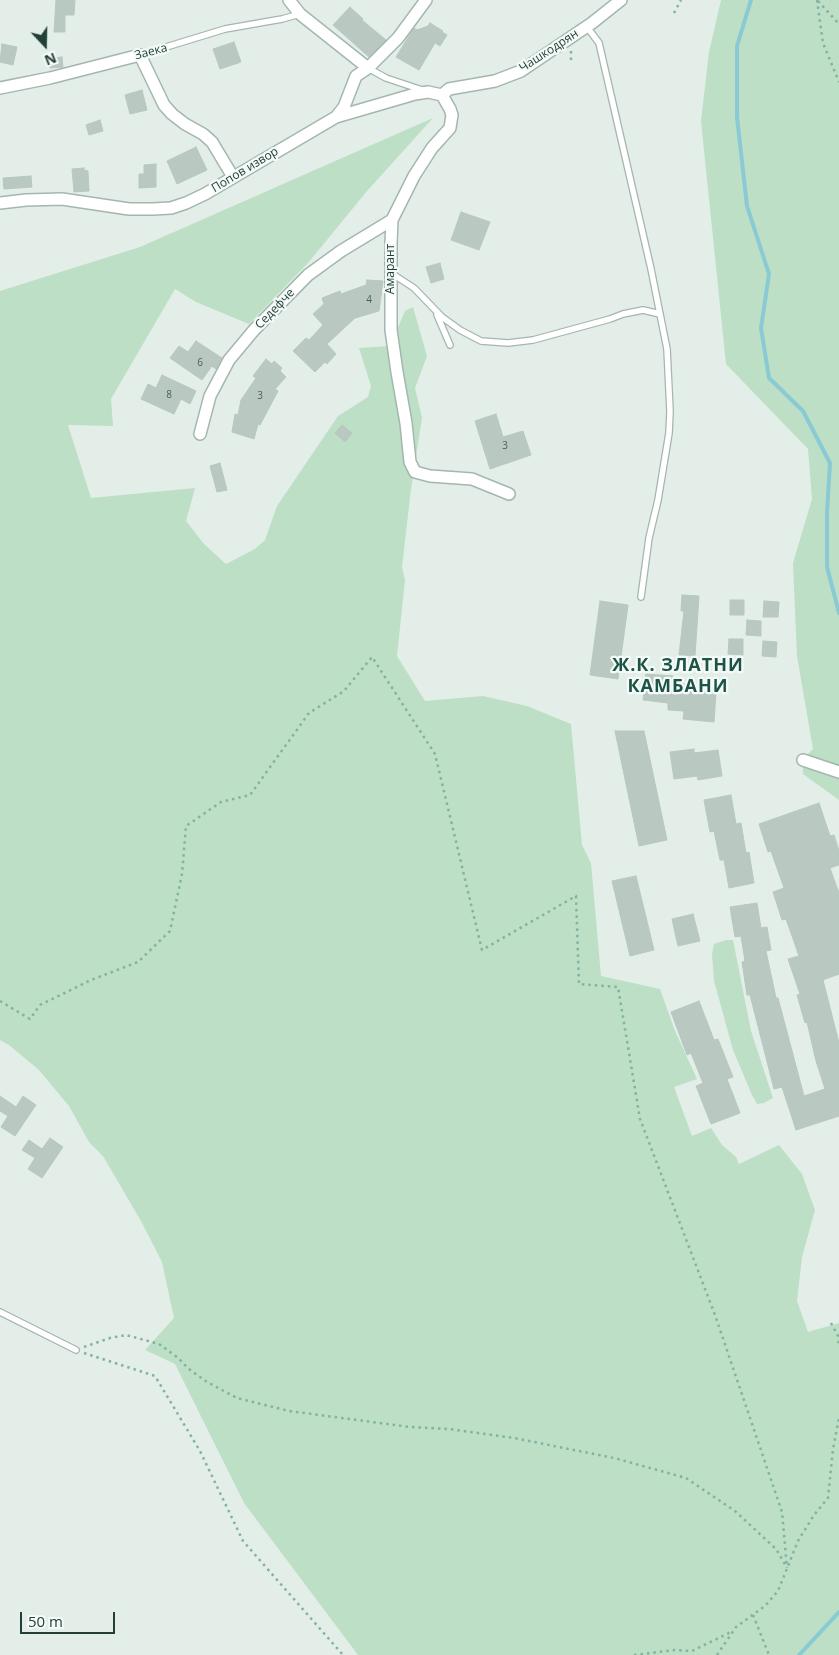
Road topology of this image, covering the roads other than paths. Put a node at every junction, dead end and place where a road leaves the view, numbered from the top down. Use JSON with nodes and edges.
{"nodes":[{"id":1,"x":289,"y":0,"type":"edge"},
{"id":2,"x":426,"y":0,"type":"edge"},
{"id":3,"x":621,"y":0,"type":"edge"},
{"id":4,"x":300,"y":14,"type":"junction"},
{"id":5,"x":587,"y":27,"type":"junction"},
{"id":6,"x":140,"y":55,"type":"junction"},
{"id":7,"x":368,"y":68,"type":"junction"},
{"id":8,"x":0,"y":88,"type":"edge"},
{"id":9,"x":428,"y":92,"type":"junction"},
{"id":10,"x":442,"y":96,"type":"junction"},
{"id":11,"x":336,"y":117,"type":"junction"},
{"id":12,"x":233,"y":178,"type":"junction"},
{"id":13,"x":0,"y":204,"type":"edge"},
{"id":14,"x":392,"y":220,"type":"junction"},
{"id":15,"x":391,"y":273,"type":"junction"},
{"id":16,"x":435,"y":311,"type":"junction"},
{"id":17,"x":660,"y":314,"type":"junction"},
{"id":18,"x":450,"y":345,"type":"dead end"},
{"id":19,"x":200,"y":434,"type":"dead end"},
{"id":20,"x":509,"y":494,"type":"dead end"},
{"id":21,"x":642,"y":597,"type":"dead end"},
{"id":22,"x":803,"y":760,"type":"dead end"},
{"id":23,"x":839,"y":772,"type":"edge"},
{"id":24,"x":0,"y":1312,"type":"edge"},
{"id":25,"x":76,"y":1350,"type":"road end"}],
"edges":[{"from":1,"to":4,"type":"street"},
{"from":2,"to":7,"type":"street","name":"Попов извор"},
{"from":3,"to":5,"type":"street","name":"Чашкодрян"},
{"from":4,"to":6,"type":"lane","name":"Заека"},
{"from":4,"to":7,"type":"street"},
{"from":5,"to":10,"type":"street","name":"Чашкодрян"},
{"from":5,"to":17,"type":"lane"},
{"from":6,"to":8,"type":"street","name":"Заека"},
{"from":6,"to":12,"type":"street"},
{"from":7,"to":9,"type":"lane"},
{"from":7,"to":11,"type":"street","name":"Попов извор"},
{"from":9,"to":10,"type":"street"},
{"from":9,"to":11,"type":"street"},
{"from":10,"to":14,"type":"street","name":"Амарант"},
{"from":11,"to":12,"type":"street","name":"Попов извор"},
{"from":12,"to":13,"type":"street","name":"Попов извор"},
{"from":14,"to":15,"type":"street","name":"Амарант"},
{"from":14,"to":19,"type":"street","name":"Седефче"},
{"from":15,"to":16,"type":"lane"},
{"from":15,"to":20,"type":"street","name":"Амарант"},
{"from":16,"to":17,"type":"lane"},
{"from":16,"to":18,"type":"lane"},
{"from":17,"to":21,"type":"lane"},
{"from":22,"to":23,"type":"street"},
{"from":24,"to":25,"type":"lane"}]}
